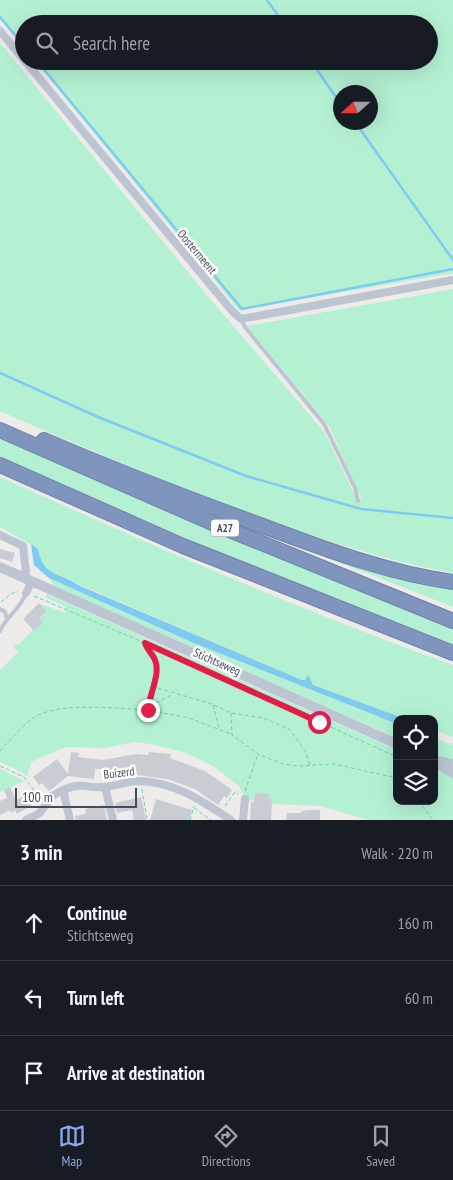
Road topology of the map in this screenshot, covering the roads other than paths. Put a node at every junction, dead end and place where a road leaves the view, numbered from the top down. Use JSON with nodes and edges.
{"nodes":[{"id":1,"x":0,"y":31,"type":"edge"},
{"id":2,"x":15,"y":49,"type":"edge"},
{"id":3,"x":32,"y":70,"type":"edge"},
{"id":4,"x":453,"y":280,"type":"edge"},
{"id":5,"x":241,"y":319,"type":"junction"},
{"id":6,"x":0,"y":422,"type":"edge"},
{"id":7,"x":0,"y":430,"type":"edge"},
{"id":8,"x":0,"y":465,"type":"edge"},
{"id":9,"x":358,"y":502,"type":"dead end"},
{"id":10,"x":0,"y":534,"type":"edge"},
{"id":11,"x":0,"y":568,"type":"edge"},
{"id":12,"x":0,"y":575,"type":"edge"},
{"id":13,"x":25,"y":579,"type":"junction"},
{"id":14,"x":453,"y":582,"type":"edge"},
{"id":15,"x":26,"y":593,"type":"joint"},
{"id":16,"x":0,"y":609,"type":"edge"},
{"id":17,"x":7,"y":619,"type":"junction"},
{"id":18,"x":453,"y":621,"type":"edge"},
{"id":19,"x":0,"y":630,"type":"edge"},
{"id":20,"x":453,"y":653,"type":"edge"},
{"id":21,"x":393,"y":742,"type":"edge"},
{"id":22,"x":438,"y":762,"type":"edge"},
{"id":23,"x":438,"y":764,"type":"edge"},
{"id":24,"x":453,"y":764,"type":"edge"},
{"id":25,"x":453,"y":773,"type":"edge"},
{"id":26,"x":105,"y":787,"type":"junction"},
{"id":27,"x":63,"y":790,"type":"junction"},
{"id":28,"x":243,"y":797,"type":"road end"},
{"id":29,"x":26,"y":820,"type":"edge"},
{"id":30,"x":70,"y":820,"type":"edge"},
{"id":31,"x":113,"y":820,"type":"edge"},
{"id":32,"x":231,"y":820,"type":"edge"},
{"id":33,"x":243,"y":820,"type":"edge"}],
"edges":[{"from":1,"to":2,"type":"street","name":"Oostermeent"},
{"from":3,"to":5,"type":"street","name":"Oostermeent"},
{"from":4,"to":5,"type":"street"},
{"from":5,"to":9,"type":"lane"},
{"from":6,"to":14,"type":"highway","number":"A27"},
{"from":7,"to":18,"type":"highway","number":"A27"},
{"from":8,"to":20,"type":"highway"},
{"from":10,"to":13,"type":"street"},
{"from":11,"to":13,"type":"street","name":"Stichtseweg"},
{"from":12,"to":13,"type":"street","name":"Stichtseweg"},
{"from":13,"to":15,"type":"street"},
{"from":13,"to":21,"type":"street","name":"Stichtseweg"},
{"from":15,"to":17,"type":"lane"},
{"from":16,"to":17,"type":"lane"},
{"from":17,"to":19,"type":"lane"},
{"from":22,"to":24,"type":"street"},
{"from":23,"to":25,"type":"street"},
{"from":26,"to":27,"type":"street","name":"Buizerd"},
{"from":26,"to":31,"type":"street"},
{"from":26,"to":32,"type":"street","name":"Buizerd"},
{"from":27,"to":29,"type":"street"},
{"from":27,"to":30,"type":"street"},
{"from":28,"to":33,"type":"street"}]}
